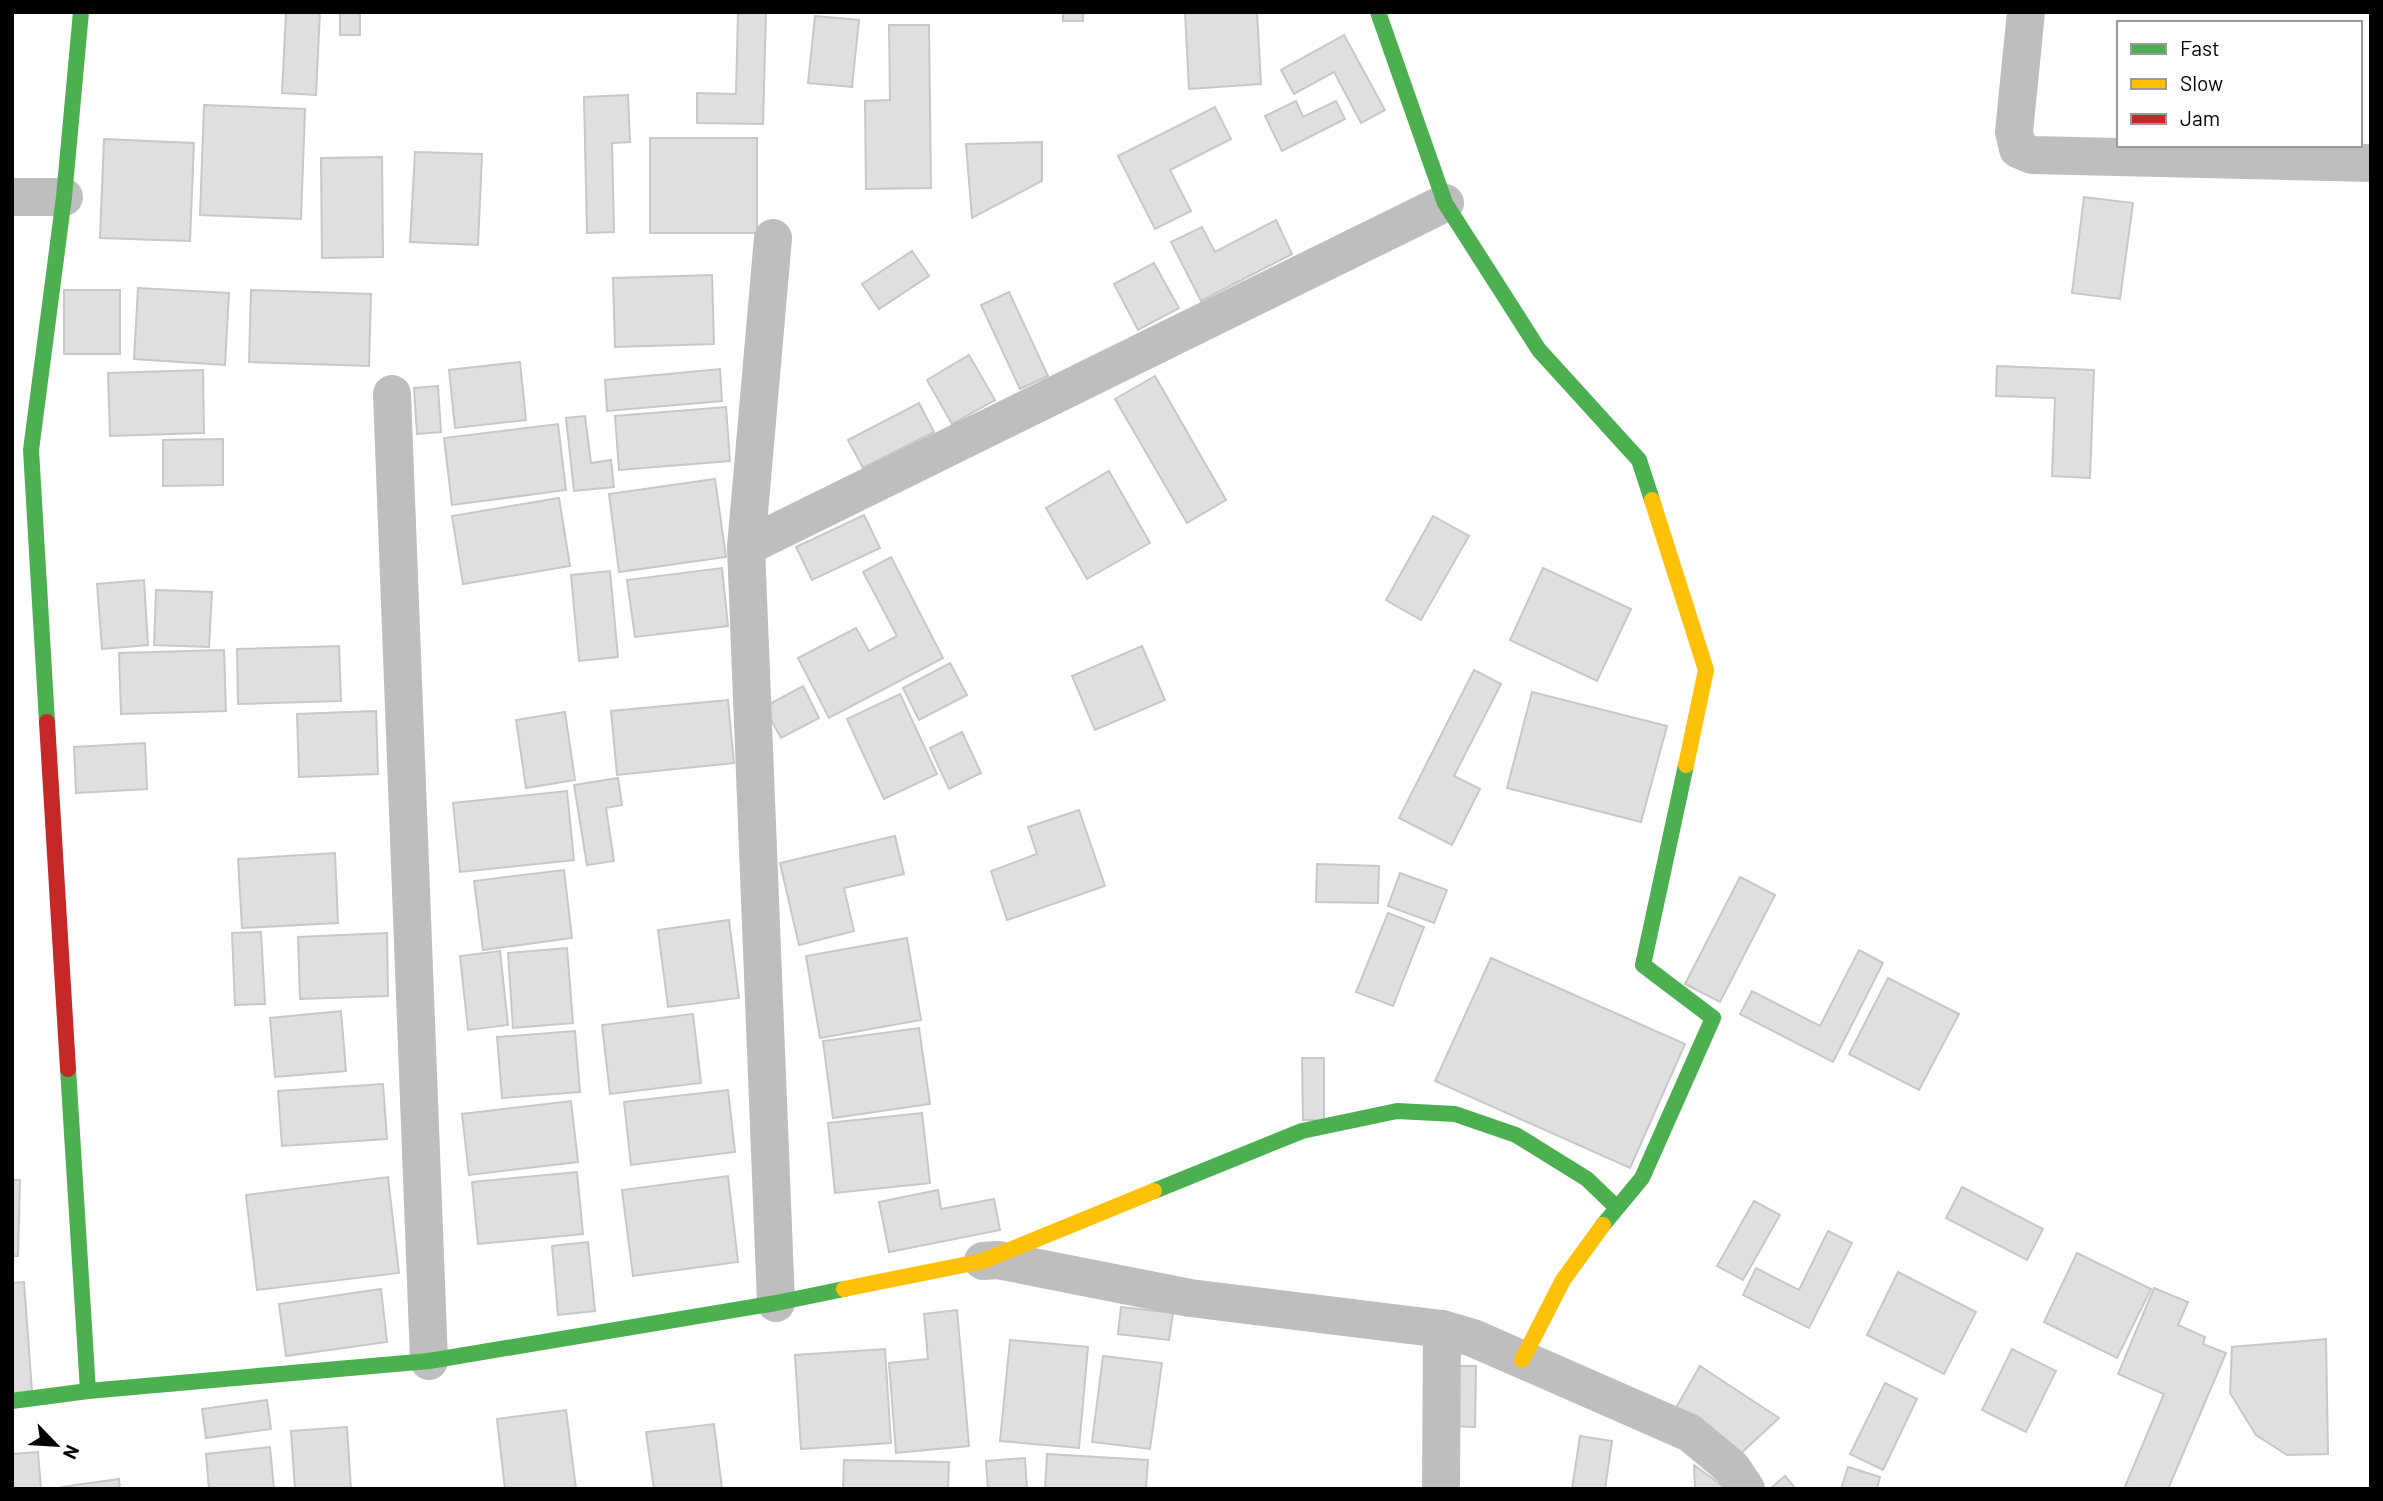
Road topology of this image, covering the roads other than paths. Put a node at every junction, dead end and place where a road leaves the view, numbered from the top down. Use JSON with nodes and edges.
{"nodes":[{"id":1,"x":81,"y":12,"type":"edge"},
{"id":2,"x":1378,"y":12,"type":"edge"},
{"id":3,"x":2026,"y":12,"type":"edge"},
{"id":4,"x":2371,"y":163,"type":"edge"},
{"id":5,"x":12,"y":197,"type":"edge"},
{"id":6,"x":64,"y":197,"type":"junction"},
{"id":7,"x":1446,"y":203,"type":"junction"},
{"id":8,"x":773,"y":238,"type":"dead end"},
{"id":9,"x":392,"y":394,"type":"dead end"},
{"id":10,"x":21,"y":451,"type":"edge"},
{"id":11,"x":746,"y":547,"type":"junction"},
{"id":12,"x":1616,"y":1207,"type":"junction"},
{"id":13,"x":983,"y":1261,"type":"junction"},
{"id":14,"x":776,"y":1303,"type":"junction"},
{"id":15,"x":1442,"y":1329,"type":"junction"},
{"id":16,"x":1522,"y":1360,"type":"junction"},
{"id":17,"x":429,"y":1361,"type":"junction"},
{"id":18,"x":88,"y":1391,"type":"junction"},
{"id":19,"x":12,"y":1401,"type":"edge"},
{"id":20,"x":1441,"y":1489,"type":"edge"},
{"id":21,"x":1746,"y":1489,"type":"edge"}],
"edges":[{"from":1,"to":6,"type":"street"},
{"from":2,"to":7,"type":"street"},
{"from":3,"to":4,"type":"street"},
{"from":5,"to":6,"type":"street"},
{"from":6,"to":10,"type":"street"},
{"from":7,"to":11,"type":"street"},
{"from":7,"to":12,"type":"street"},
{"from":8,"to":11,"type":"street"},
{"from":9,"to":17,"type":"street"},
{"from":10,"to":18,"type":"street"},
{"from":11,"to":14,"type":"street"},
{"from":12,"to":13,"type":"street"},
{"from":12,"to":16,"type":"street"},
{"from":13,"to":14,"type":"street"},
{"from":13,"to":15,"type":"street"},
{"from":14,"to":17,"type":"street"},
{"from":15,"to":16,"type":"street"},
{"from":15,"to":20,"type":"street"},
{"from":16,"to":21,"type":"street"},
{"from":17,"to":18,"type":"street"},
{"from":18,"to":19,"type":"street"}]}
